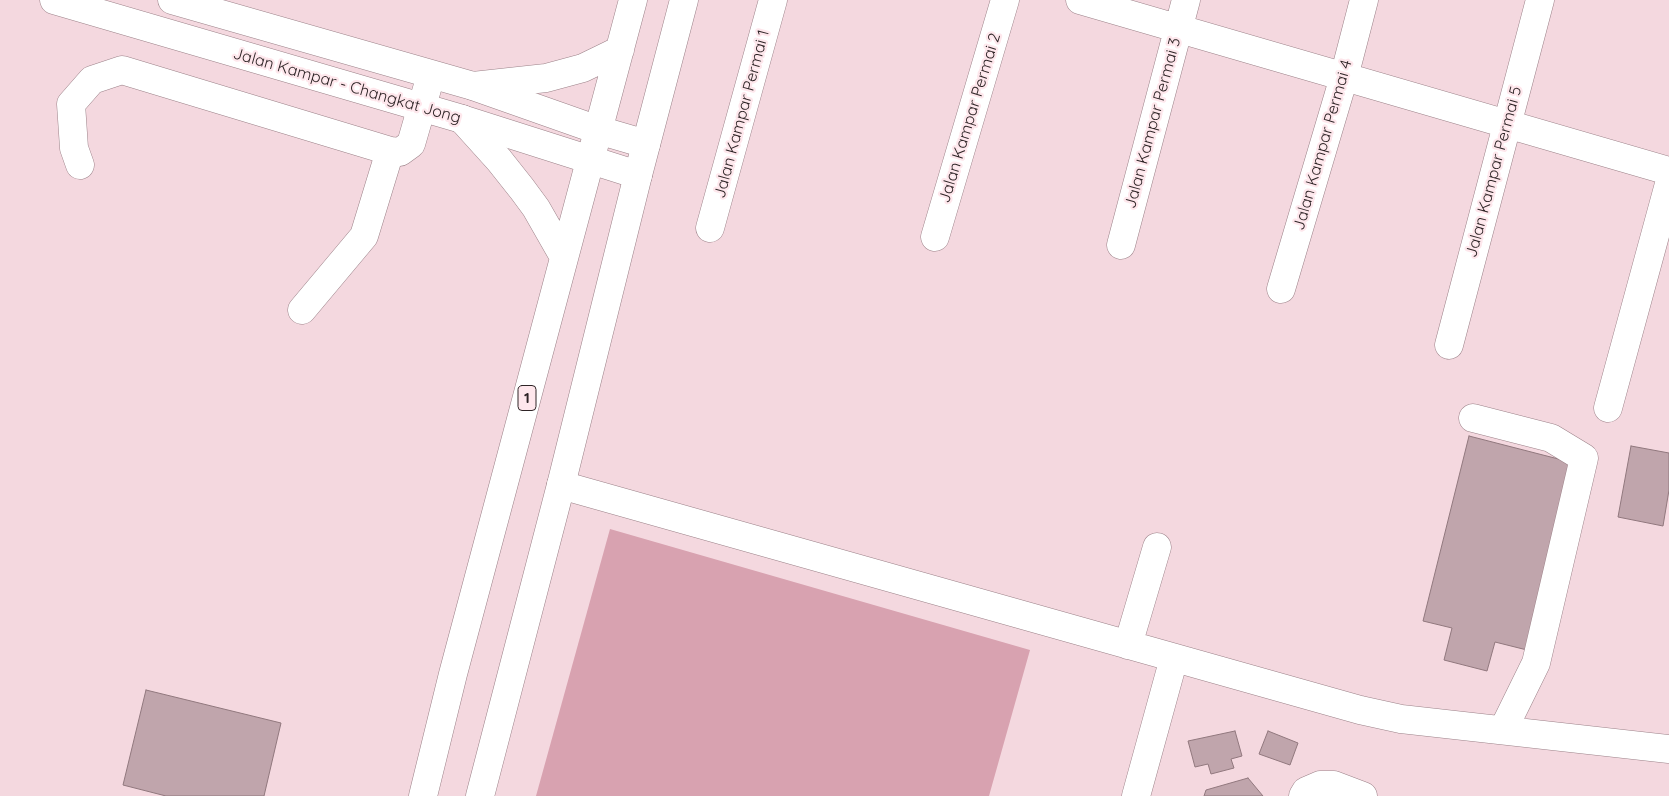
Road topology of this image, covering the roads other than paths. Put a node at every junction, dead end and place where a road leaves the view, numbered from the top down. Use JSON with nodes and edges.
{"nodes":[{"id":1,"x":55,"y":0,"type":"edge"},
{"id":2,"x":172,"y":0,"type":"edge"},
{"id":3,"x":633,"y":0,"type":"edge"},
{"id":4,"x":684,"y":0,"type":"edge"},
{"id":5,"x":773,"y":0,"type":"edge"},
{"id":6,"x":1006,"y":0,"type":"edge"},
{"id":7,"x":1080,"y":0,"type":"edge"},
{"id":8,"x":1186,"y":0,"type":"edge"},
{"id":9,"x":1364,"y":0,"type":"edge"},
{"id":10,"x":1540,"y":0,"type":"edge"},
{"id":11,"x":1178,"y":28,"type":"junction"},
{"id":12,"x":620,"y":50,"type":"junction"},
{"id":13,"x":432,"y":75,"type":"junction"},
{"id":14,"x":1344,"y":77,"type":"junction"},
{"id":15,"x":473,"y":86,"type":"junction"},
{"id":16,"x":422,"y":107,"type":"junction"},
{"id":17,"x":462,"y":119,"type":"junction"},
{"id":18,"x":1507,"y":124,"type":"junction"},
{"id":19,"x":598,"y":130,"type":"junction"},
{"id":20,"x":646,"y":144,"type":"junction"},
{"id":21,"x":390,"y":150,"type":"junction"},
{"id":22,"x":590,"y":160,"type":"junction"},
{"id":23,"x":80,"y":165,"type":"dead end"},
{"id":24,"x":1669,"y":171,"type":"edge"},
{"id":25,"x":638,"y":175,"type":"junction"},
{"id":26,"x":1669,"y":184,"type":"edge"},
{"id":27,"x":710,"y":228,"type":"dead end"},
{"id":28,"x":935,"y":237,"type":"dead end"},
{"id":29,"x":1121,"y":245,"type":"dead end"},
{"id":30,"x":564,"y":257,"type":"junction"},
{"id":31,"x":1281,"y":289,"type":"dead end"},
{"id":32,"x":302,"y":310,"type":"dead end"},
{"id":33,"x":1449,"y":345,"type":"dead end"},
{"id":34,"x":1608,"y":408,"type":"dead end"},
{"id":35,"x":1473,"y":418,"type":"dead end"},
{"id":36,"x":561,"y":485,"type":"junction"},
{"id":37,"x":1157,"y":547,"type":"dead end"},
{"id":38,"x":1128,"y":645,"type":"junction"},
{"id":39,"x":1174,"y":658,"type":"junction"},
{"id":40,"x":1503,"y":730,"type":"junction"},
{"id":41,"x":1669,"y":749,"type":"edge"},
{"id":42,"x":423,"y":796,"type":"edge"},
{"id":43,"x":480,"y":796,"type":"edge"},
{"id":44,"x":1136,"y":796,"type":"edge"},
{"id":45,"x":1303,"y":796,"type":"edge"},
{"id":46,"x":1363,"y":796,"type":"edge"}],
"edges":[{"from":1,"to":16,"type":"main road","name":"Jalan Kampar - Changkat Jong"},
{"from":2,"to":13,"type":"main road"},
{"from":3,"to":12,"type":"main road","number":"1"},
{"from":4,"to":20,"type":"main road"},
{"from":5,"to":27,"type":"main road","name":"Jalan Kampar Permai 1"},
{"from":6,"to":28,"type":"main road","name":"Jalan Kampar Permai 2"},
{"from":7,"to":11,"type":"main road"},
{"from":8,"to":11,"type":"main road","name":"Jalan Kampar Permai 3"},
{"from":9,"to":14,"type":"main road","name":"Jalan Kampar Permai 4"},
{"from":10,"to":18,"type":"main road","name":"Jalan Kampar Permai 5"},
{"from":11,"to":14,"type":"main road"},
{"from":11,"to":29,"type":"main road","name":"Jalan Kampar Permai 3"},
{"from":12,"to":15,"type":"main road"},
{"from":12,"to":19,"type":"main road","number":"1"},
{"from":13,"to":15,"type":"main road"},
{"from":13,"to":16,"type":"main road"},
{"from":14,"to":18,"type":"main road"},
{"from":14,"to":31,"type":"main road","name":"Jalan Kampar Permai 4"},
{"from":15,"to":19,"type":"main road"},
{"from":16,"to":17,"type":"main road","name":"Jalan Kampar - Changkat Jong"},
{"from":16,"to":21,"type":"main road"},
{"from":17,"to":22,"type":"main road","name":"Jalan Kampar - Changkat Jong"},
{"from":17,"to":30,"type":"main road"},
{"from":18,"to":24,"type":"main road"},
{"from":18,"to":33,"type":"main road","name":"Jalan Kampar Permai 5"},
{"from":19,"to":20,"type":"main road"},
{"from":19,"to":22,"type":"main road","number":"1"},
{"from":20,"to":25,"type":"main road"},
{"from":21,"to":23,"type":"main road"},
{"from":21,"to":32,"type":"main road"},
{"from":22,"to":25,"type":"main road","name":"Jalan Kampar - Changkat Jong"},
{"from":22,"to":30,"type":"main road","number":"1"},
{"from":25,"to":36,"type":"main road"},
{"from":26,"to":34,"type":"main road"},
{"from":30,"to":42,"type":"main road","number":"1"},
{"from":35,"to":40,"type":"main road"},
{"from":36,"to":38,"type":"main road"},
{"from":36,"to":43,"type":"main road"},
{"from":37,"to":38,"type":"main road"},
{"from":38,"to":39,"type":"main road"},
{"from":39,"to":40,"type":"main road"},
{"from":39,"to":44,"type":"main road"},
{"from":40,"to":41,"type":"main road"},
{"from":45,"to":46,"type":"main road"}]}
